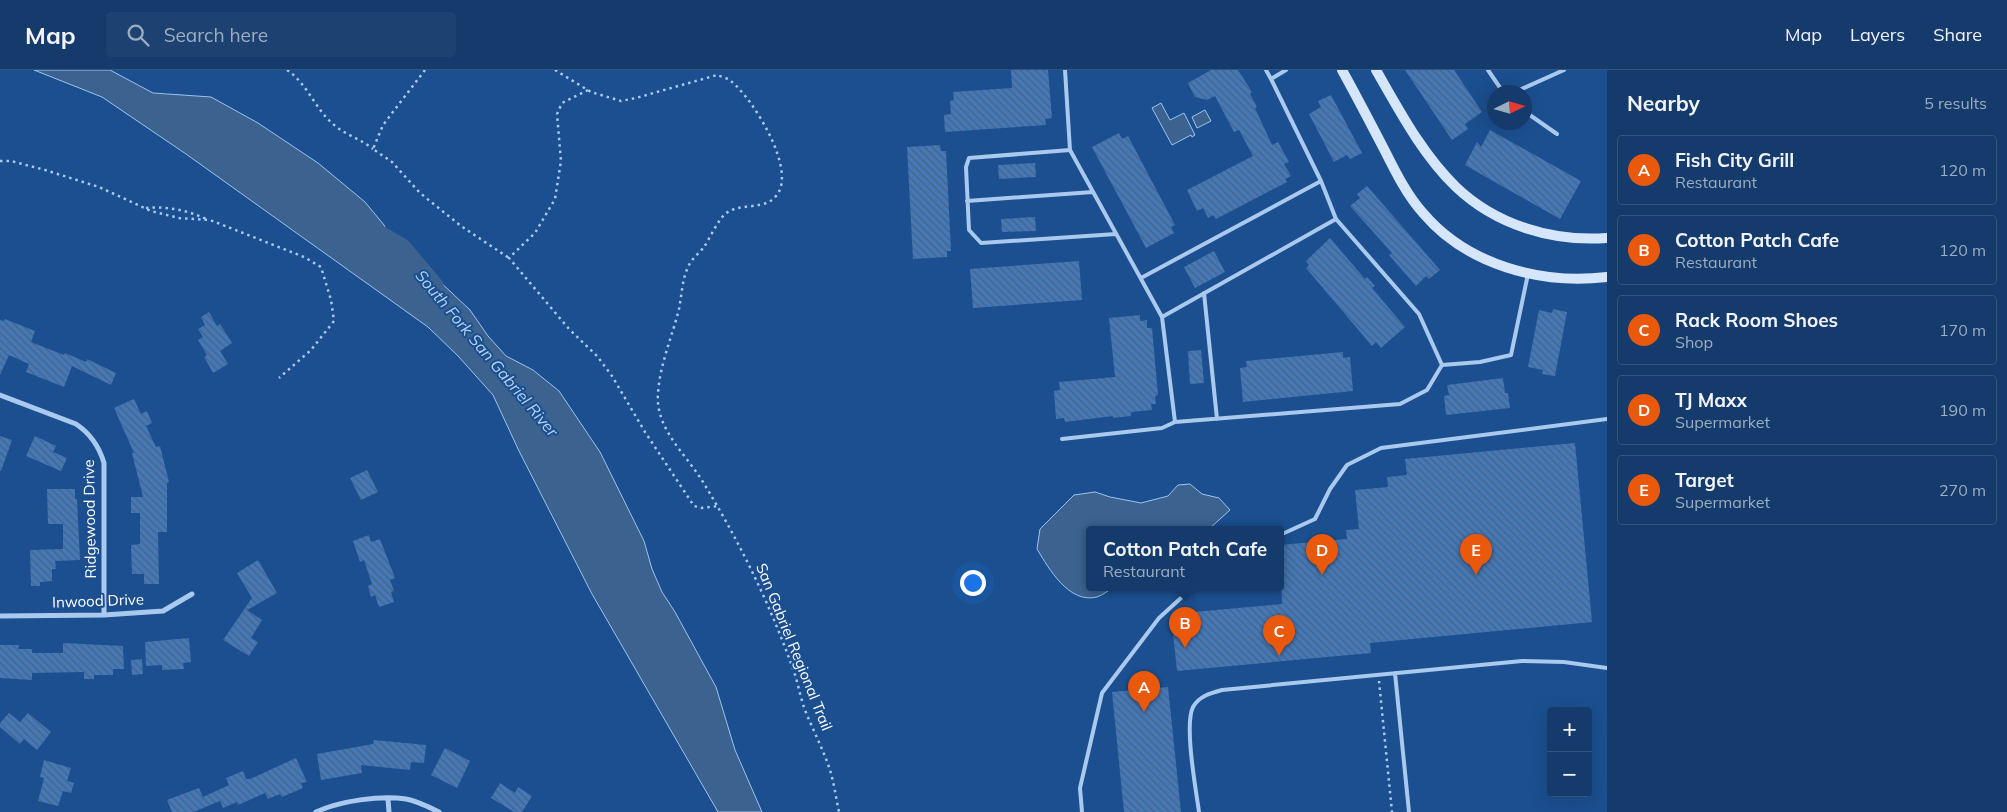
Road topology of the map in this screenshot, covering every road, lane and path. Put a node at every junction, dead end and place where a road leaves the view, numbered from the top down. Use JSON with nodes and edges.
{"nodes":[{"id":1,"x":287,"y":70,"type":"edge"},
{"id":2,"x":425,"y":70,"type":"edge"},
{"id":3,"x":555,"y":70,"type":"edge"},
{"id":4,"x":1065,"y":70,"type":"edge"},
{"id":5,"x":1266,"y":70,"type":"edge"},
{"id":6,"x":1286,"y":70,"type":"edge"},
{"id":7,"x":1342,"y":70,"type":"edge"},
{"id":8,"x":1376,"y":70,"type":"edge"},
{"id":9,"x":1488,"y":70,"type":"edge"},
{"id":10,"x":1564,"y":70,"type":"edge"},
{"id":11,"x":1271,"y":78,"type":"junction"},
{"id":12,"x":1498,"y":85,"type":"edge"},
{"id":13,"x":1531,"y":85,"type":"edge"},
{"id":14,"x":588,"y":90,"type":"junction"},
{"id":15,"x":1532,"y":116,"type":"edge"},
{"id":16,"x":1557,"y":134,"type":"dead end"},
{"id":17,"x":373,"y":149,"type":"junction"},
{"id":18,"x":1070,"y":150,"type":"junction"},
{"id":19,"x":0,"y":162,"type":"edge"},
{"id":20,"x":1321,"y":181,"type":"junction"},
{"id":21,"x":1093,"y":192,"type":"junction"},
{"id":22,"x":967,"y":201,"type":"junction"},
{"id":23,"x":143,"y":208,"type":"junction"},
{"id":24,"x":1336,"y":219,"type":"junction"},
{"id":25,"x":210,"y":220,"type":"junction"},
{"id":26,"x":1116,"y":234,"type":"junction"},
{"id":27,"x":1607,"y":238,"type":"edge"},
{"id":28,"x":509,"y":258,"type":"junction"},
{"id":29,"x":1528,"y":274,"type":"junction"},
{"id":30,"x":1607,"y":277,"type":"edge"},
{"id":31,"x":1141,"y":278,"type":"junction"},
{"id":32,"x":1204,"y":293,"type":"junction"},
{"id":33,"x":1162,"y":316,"type":"junction"},
{"id":34,"x":1442,"y":365,"type":"junction"},
{"id":35,"x":279,"y":378,"type":"dead end"},
{"id":36,"x":0,"y":395,"type":"edge"},
{"id":37,"x":1217,"y":419,"type":"junction"},
{"id":38,"x":1607,"y":419,"type":"edge"},
{"id":39,"x":1175,"y":422,"type":"junction"},
{"id":40,"x":1062,"y":439,"type":"dead end"},
{"id":41,"x":718,"y":506,"type":"junction"},
{"id":42,"x":1284,"y":533,"type":"edge"},
{"id":43,"x":1189,"y":591,"type":"edge"},
{"id":44,"x":192,"y":594,"type":"dead end"},
{"id":45,"x":104,"y":615,"type":"junction"},
{"id":46,"x":0,"y":616,"type":"edge"},
{"id":47,"x":1607,"y":668,"type":"edge"},
{"id":48,"x":1395,"y":673,"type":"junction"},
{"id":49,"x":1378,"y":674,"type":"junction"},
{"id":50,"x":389,"y":799,"type":"junction"},
{"id":51,"x":316,"y":812,"type":"edge"},
{"id":52,"x":389,"y":812,"type":"edge"},
{"id":53,"x":439,"y":812,"type":"edge"},
{"id":54,"x":839,"y":812,"type":"edge"},
{"id":55,"x":1082,"y":812,"type":"edge"},
{"id":56,"x":1198,"y":812,"type":"edge"},
{"id":57,"x":1392,"y":812,"type":"edge"},
{"id":58,"x":1409,"y":812,"type":"edge"}],
"edges":[{"from":1,"to":17,"type":"path"},
{"from":2,"to":17,"type":"path"},
{"from":3,"to":14,"type":"path","name":"San Gabriel Regional Trail"},
{"from":4,"to":18,"type":"lane"},
{"from":5,"to":11,"type":"lane"},
{"from":6,"to":11,"type":"lane"},
{"from":7,"to":29,"type":"street"},
{"from":8,"to":27,"type":"street"},
{"from":9,"to":12,"type":"lane"},
{"from":10,"to":13,"type":"lane"},
{"from":11,"to":20,"type":"lane"},
{"from":14,"to":28,"type":"path"},
{"from":14,"to":41,"type":"path","name":"San Gabriel Regional Trail"},
{"from":15,"to":16,"type":"lane"},
{"from":17,"to":28,"type":"path"},
{"from":18,"to":21,"type":"lane"},
{"from":18,"to":22,"type":"lane"},
{"from":19,"to":23,"type":"path"},
{"from":20,"to":24,"type":"lane"},
{"from":20,"to":31,"type":"lane"},
{"from":21,"to":22,"type":"lane"},
{"from":21,"to":26,"type":"lane"},
{"from":22,"to":26,"type":"lane"},
{"from":23,"to":25,"type":"path"},
{"from":23,"to":25,"type":"path"},
{"from":24,"to":32,"type":"lane"},
{"from":24,"to":34,"type":"lane"},
{"from":25,"to":35,"type":"path"},
{"from":26,"to":31,"type":"lane"},
{"from":28,"to":41,"type":"path"},
{"from":29,"to":30,"type":"street"},
{"from":29,"to":34,"type":"lane"},
{"from":31,"to":33,"type":"lane"},
{"from":32,"to":33,"type":"lane"},
{"from":32,"to":37,"type":"lane"},
{"from":33,"to":39,"type":"lane"},
{"from":34,"to":37,"type":"lane"},
{"from":36,"to":45,"type":"street","name":"Ridgewood Drive"},
{"from":37,"to":39,"type":"lane"},
{"from":38,"to":42,"type":"lane"},
{"from":39,"to":40,"type":"lane"},
{"from":41,"to":54,"type":"path","name":"San Gabriel Regional Trail"},
{"from":43,"to":55,"type":"lane"},
{"from":44,"to":45,"type":"street","name":"Inwood Drive"},
{"from":45,"to":46,"type":"street","name":"Inwood Drive"},
{"from":47,"to":48,"type":"lane"},
{"from":48,"to":49,"type":"lane"},
{"from":48,"to":58,"type":"lane"},
{"from":49,"to":56,"type":"lane"},
{"from":49,"to":57,"type":"path"},
{"from":50,"to":51,"type":"street"},
{"from":50,"to":52,"type":"street"},
{"from":50,"to":53,"type":"street"}]}
